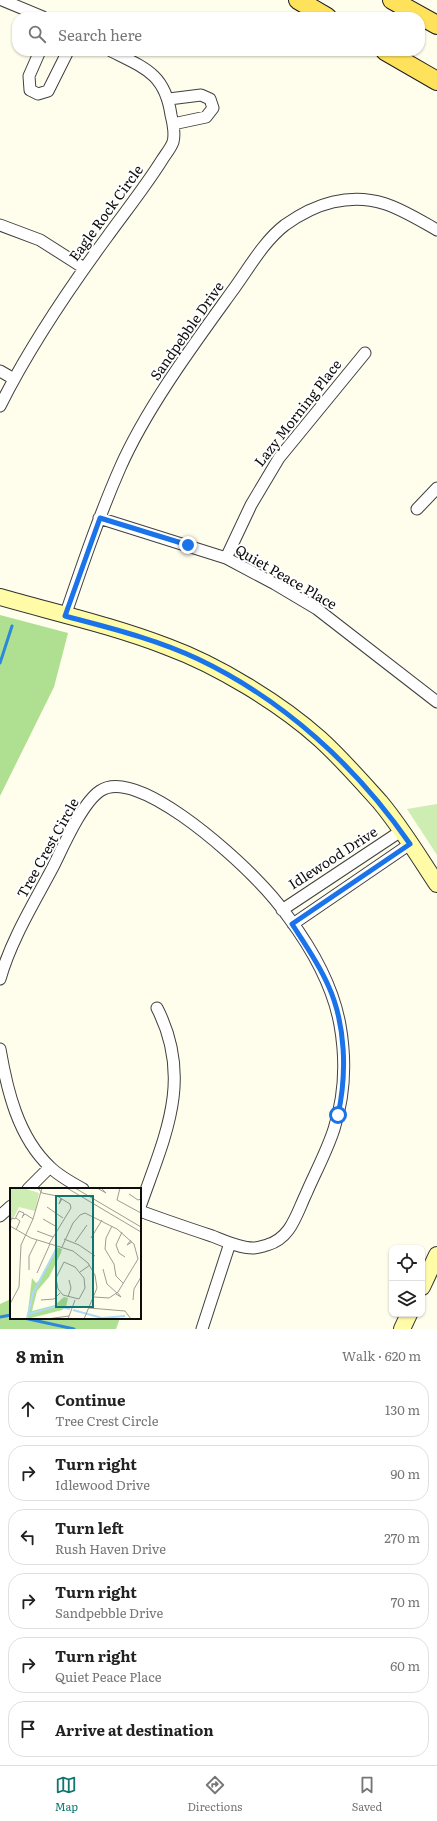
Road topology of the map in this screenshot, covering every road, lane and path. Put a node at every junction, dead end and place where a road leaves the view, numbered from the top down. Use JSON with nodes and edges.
{"nodes":[{"id":1,"x":2,"y":0,"type":"edge"},
{"id":2,"x":298,"y":0,"type":"edge"},
{"id":3,"x":392,"y":0,"type":"edge"},
{"id":4,"x":31,"y":12,"type":"edge"},
{"id":5,"x":318,"y":12,"type":"edge"},
{"id":6,"x":414,"y":12,"type":"edge"},
{"id":7,"x":425,"y":18,"type":"edge"},
{"id":8,"x":437,"y":25,"type":"edge"},
{"id":9,"x":38,"y":56,"type":"edge"},
{"id":10,"x":66,"y":56,"type":"edge"},
{"id":11,"x":121,"y":56,"type":"edge"},
{"id":12,"x":394,"y":56,"type":"edge"},
{"id":13,"x":437,"y":81,"type":"edge"},
{"id":14,"x":169,"y":99,"type":"junction"},
{"id":15,"x":173,"y":124,"type":"junction"},
{"id":16,"x":0,"y":225,"type":"edge"},
{"id":17,"x":437,"y":230,"type":"edge"},
{"id":18,"x":84,"y":268,"type":"junction"},
{"id":19,"x":365,"y":353,"type":"dead end"},
{"id":20,"x":0,"y":371,"type":"edge"},
{"id":21,"x":14,"y":378,"type":"junction"},
{"id":22,"x":0,"y":406,"type":"edge"},
{"id":23,"x":437,"y":488,"type":"edge"},
{"id":24,"x":417,"y":509,"type":"dead end"},
{"id":25,"x":100,"y":518,"type":"junction"},
{"id":26,"x":226,"y":558,"type":"junction"},
{"id":27,"x":0,"y":597,"type":"edge"},
{"id":28,"x":65,"y":616,"type":"junction"},
{"id":29,"x":437,"y":702,"type":"edge"},
{"id":30,"x":405,"y":838,"type":"junction"},
{"id":31,"x":437,"y":884,"type":"edge"},
{"id":32,"x":282,"y":910,"type":"junction"},
{"id":33,"x":292,"y":924,"type":"junction"},
{"id":34,"x":0,"y":979,"type":"edge"},
{"id":35,"x":157,"y":1008,"type":"dead end"},
{"id":36,"x":0,"y":1053,"type":"edge"},
{"id":37,"x":50,"y":1167,"type":"junction"},
{"id":38,"x":29,"y":1188,"type":"edge"},
{"id":39,"x":82,"y":1188,"type":"edge"},
{"id":40,"x":141,"y":1204,"type":"edge"},
{"id":41,"x":10,"y":1207,"type":"edge"},
{"id":42,"x":141,"y":1211,"type":"edge"},
{"id":43,"x":0,"y":1216,"type":"edge"},
{"id":44,"x":230,"y":1243,"type":"junction"},
{"id":45,"x":437,"y":1255,"type":"edge"},
{"id":46,"x":425,"y":1281,"type":"edge"},
{"id":47,"x":408,"y":1317,"type":"edge"},
{"id":48,"x":202,"y":1329,"type":"edge"},
{"id":49,"x":402,"y":1329,"type":"edge"}],
"edges":[{"from":1,"to":4,"type":"street"},
{"from":2,"to":5,"type":"main road"},
{"from":3,"to":6,"type":"main road"},
{"from":7,"to":8,"type":"main road"},
{"from":9,"to":10,"type":"street"},
{"from":11,"to":14,"type":"street","name":"Eagle Rock Circle"},
{"from":12,"to":13,"type":"main road"},
{"from":14,"to":15,"type":"street","name":"Eagle Rock Circle"},
{"from":14,"to":15,"type":"street"},
{"from":15,"to":18,"type":"street","name":"Eagle Rock Circle"},
{"from":16,"to":18,"type":"street"},
{"from":17,"to":25,"type":"street","name":"Sandpebble Drive"},
{"from":18,"to":21,"type":"street","name":"Eagle Rock Circle"},
{"from":19,"to":26,"type":"street","name":"Lazy Morning Place"},
{"from":20,"to":21,"type":"street"},
{"from":21,"to":22,"type":"street","name":"Eagle Rock Circle"},
{"from":23,"to":24,"type":"street"},
{"from":25,"to":26,"type":"street","name":"Quiet Peace Place"},
{"from":25,"to":28,"type":"street","name":"Sandpebble Drive"},
{"from":26,"to":29,"type":"street","name":"Quiet Peace Place"},
{"from":27,"to":28,"type":"street"},
{"from":28,"to":30,"type":"street"},
{"from":30,"to":31,"type":"street"},
{"from":30,"to":32,"type":"street","name":"Idlewood Drive"},
{"from":30,"to":33,"type":"street"},
{"from":32,"to":33,"type":"street","name":"Tree Crest Circle"},
{"from":32,"to":34,"type":"street","name":"Tree Crest Circle"},
{"from":33,"to":44,"type":"street","name":"Tree Crest Circle"},
{"from":35,"to":40,"type":"street"},
{"from":36,"to":37,"type":"street"},
{"from":37,"to":38,"type":"street"},
{"from":37,"to":39,"type":"street"},
{"from":41,"to":43,"type":"street"},
{"from":42,"to":44,"type":"street","name":"Tree Crest Circle"},
{"from":44,"to":48,"type":"street"},
{"from":45,"to":46,"type":"street"},
{"from":47,"to":49,"type":"street"}]}
